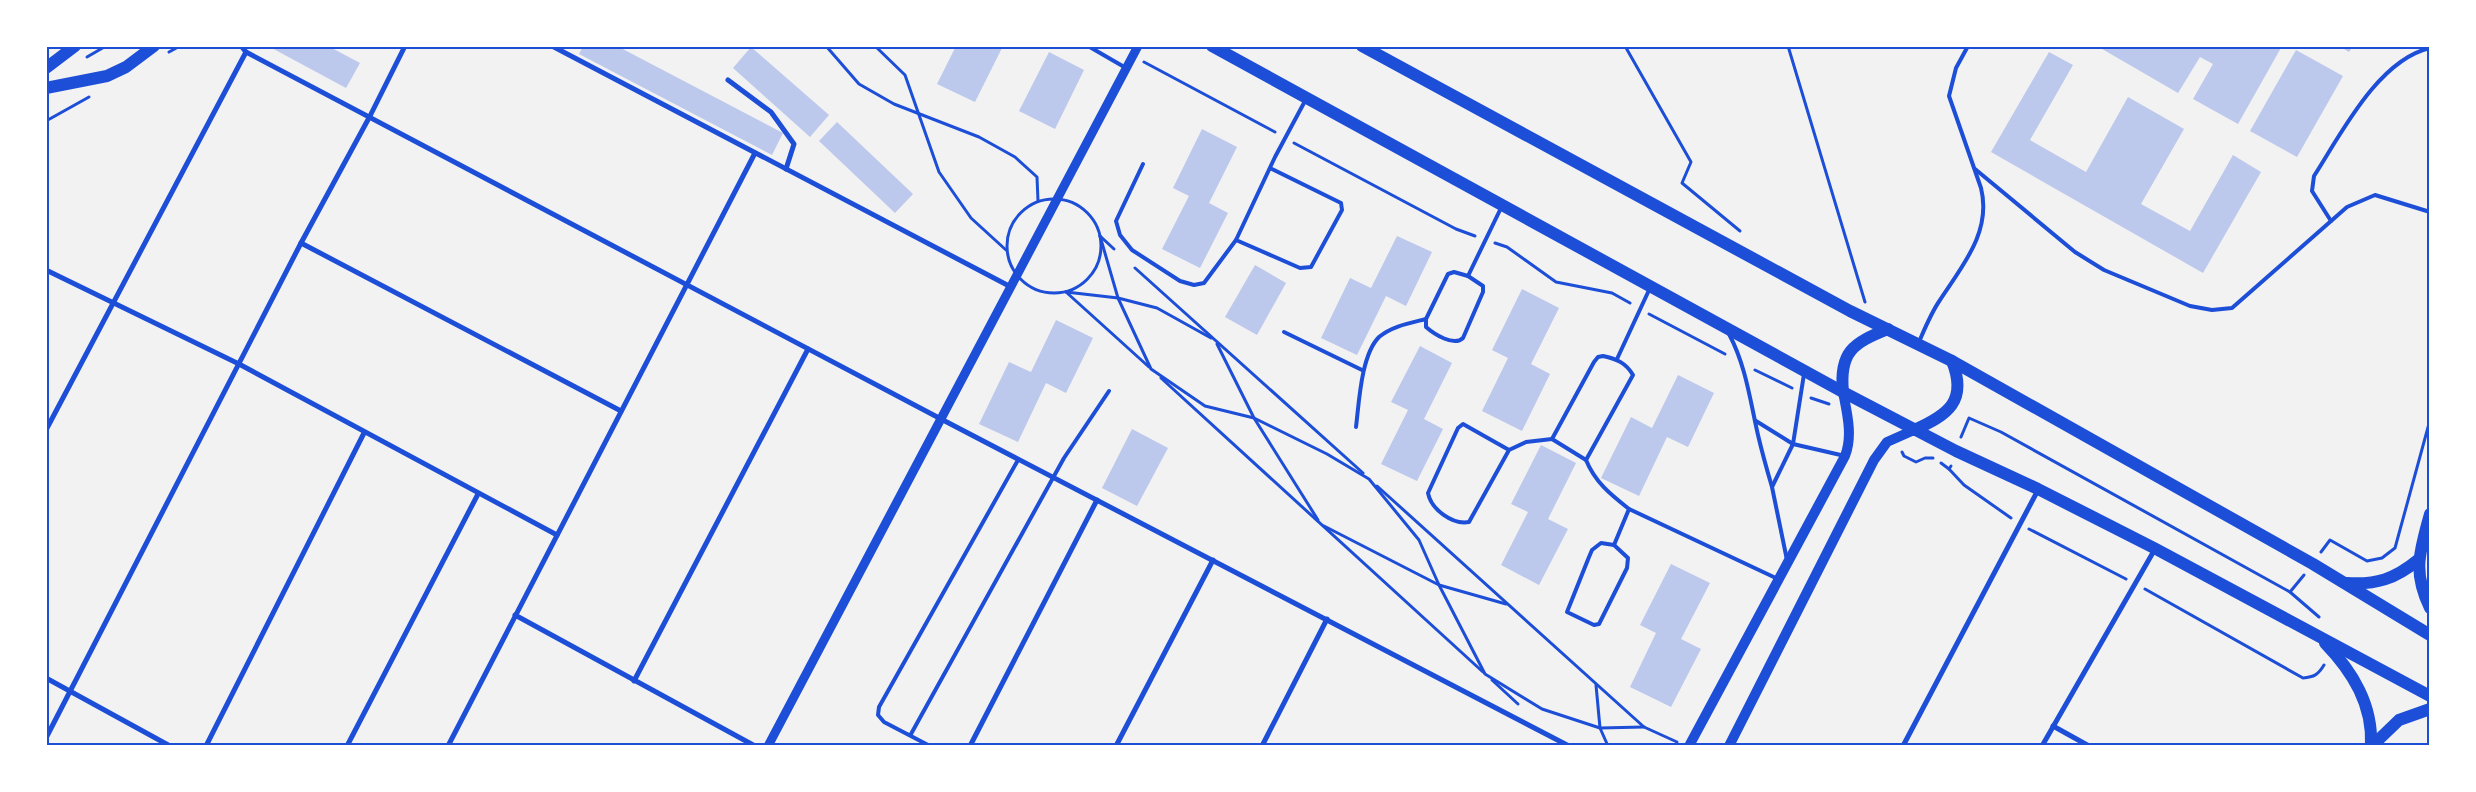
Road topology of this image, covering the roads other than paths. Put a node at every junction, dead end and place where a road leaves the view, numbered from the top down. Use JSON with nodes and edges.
{"nodes":[{"id":1,"x":75,"y":46,"type":"edge"},
{"id":2,"x":154,"y":46,"type":"edge"},
{"id":3,"x":241,"y":46,"type":"edge"},
{"id":4,"x":406,"y":46,"type":"edge"},
{"id":5,"x":552,"y":46,"type":"edge"},
{"id":6,"x":1088,"y":46,"type":"edge"},
{"id":7,"x":1138,"y":46,"type":"edge"},
{"id":8,"x":1212,"y":46,"type":"edge"},
{"id":9,"x":1362,"y":46,"type":"edge"},
{"id":10,"x":1968,"y":46,"type":"edge"},
{"id":11,"x":2430,"y":48,"type":"edge"},
{"id":12,"x":246,"y":52,"type":"junction"},
{"id":13,"x":46,"y":68,"type":"edge"},
{"id":14,"x":1126,"y":68,"type":"junction"},
{"id":15,"x":728,"y":80,"type":"dead end"},
{"id":16,"x":46,"y":88,"type":"edge"},
{"id":17,"x":1305,"y":99,"type":"junction"},
{"id":18,"x":370,"y":116,"type":"junction"},
{"id":19,"x":755,"y":153,"type":"junction"},
{"id":20,"x":1143,"y":164,"type":"dead end"},
{"id":21,"x":1270,"y":168,"type":"junction"},
{"id":22,"x":786,"y":169,"type":"junction"},
{"id":23,"x":1975,"y":169,"type":"junction"},
{"id":24,"x":1503,"y":205,"type":"junction"},
{"id":25,"x":2430,"y":212,"type":"edge"},
{"id":26,"x":2331,"y":221,"type":"junction"},
{"id":27,"x":1236,"y":240,"type":"junction"},
{"id":28,"x":301,"y":243,"type":"junction"},
{"id":29,"x":46,"y":270,"type":"edge"},
{"id":30,"x":1468,"y":276,"type":"junction"},
{"id":31,"x":686,"y":285,"type":"junction"},
{"id":32,"x":1011,"y":287,"type":"junction"},
{"id":33,"x":1651,"y":287,"type":"junction"},
{"id":34,"x":112,"y":304,"type":"junction"},
{"id":35,"x":1426,"y":319,"type":"junction"},
{"id":36,"x":1726,"y":328,"type":"junction"},
{"id":37,"x":1888,"y":329,"type":"junction"},
{"id":38,"x":1284,"y":332,"type":"dead end"},
{"id":39,"x":1918,"y":344,"type":"junction"},
{"id":40,"x":808,"y":349,"type":"junction"},
{"id":41,"x":1617,"y":359,"type":"junction"},
{"id":42,"x":1952,"y":362,"type":"junction"},
{"id":43,"x":239,"y":364,"type":"junction"},
{"id":44,"x":1362,"y":370,"type":"junction"},
{"id":45,"x":1804,"y":371,"type":"junction"},
{"id":46,"x":1109,"y":391,"type":"dead end"},
{"id":47,"x":1843,"y":392,"type":"junction"},
{"id":48,"x":621,"y":410,"type":"junction"},
{"id":49,"x":941,"y":419,"type":"junction"},
{"id":50,"x":1756,"y":421,"type":"junction"},
{"id":51,"x":1356,"y":427,"type":"dead end"},
{"id":52,"x":46,"y":430,"type":"edge"},
{"id":53,"x":1914,"y":430,"type":"junction"},
{"id":54,"x":364,"y":433,"type":"junction"},
{"id":55,"x":1552,"y":439,"type":"junction"},
{"id":56,"x":1793,"y":444,"type":"junction"},
{"id":57,"x":1509,"y":450,"type":"junction"},
{"id":58,"x":1845,"y":456,"type":"junction"},
{"id":59,"x":1018,"y":460,"type":"junction"},
{"id":60,"x":1586,"y":460,"type":"junction"},
{"id":61,"x":1053,"y":477,"type":"junction"},
{"id":62,"x":1772,"y":488,"type":"junction"},
{"id":63,"x":2038,"y":489,"type":"junction"},
{"id":64,"x":478,"y":494,"type":"junction"},
{"id":65,"x":1096,"y":500,"type":"junction"},
{"id":66,"x":1629,"y":509,"type":"junction"},
{"id":67,"x":2430,"y":514,"type":"edge"},
{"id":68,"x":557,"y":535,"type":"junction"},
{"id":69,"x":1614,"y":545,"type":"junction"},
{"id":70,"x":2156,"y":548,"type":"junction"},
{"id":71,"x":1213,"y":560,"type":"junction"},
{"id":72,"x":2418,"y":560,"type":"junction"},
{"id":73,"x":1787,"y":562,"type":"junction"},
{"id":74,"x":1778,"y":579,"type":"junction"},
{"id":75,"x":2343,"y":583,"type":"junction"},
{"id":76,"x":2430,"y":608,"type":"edge"},
{"id":77,"x":515,"y":615,"type":"junction"},
{"id":78,"x":1326,"y":619,"type":"junction"},
{"id":79,"x":2318,"y":635,"type":"junction"},
{"id":80,"x":2430,"y":635,"type":"edge"},
{"id":81,"x":46,"y":678,"type":"edge"},
{"id":82,"x":634,"y":681,"type":"junction"},
{"id":83,"x":72,"y":690,"type":"junction"},
{"id":84,"x":2430,"y":696,"type":"edge"},
{"id":85,"x":2430,"y":709,"type":"edge"},
{"id":86,"x":2053,"y":726,"type":"junction"},
{"id":87,"x":911,"y":734,"type":"junction"},
{"id":88,"x":46,"y":738,"type":"edge"},
{"id":89,"x":1686,"y":745,"type":"edge"},
{"id":90,"x":170,"y":746,"type":"edge"},
{"id":91,"x":206,"y":746,"type":"edge"},
{"id":92,"x":347,"y":746,"type":"edge"},
{"id":93,"x":448,"y":746,"type":"edge"},
{"id":94,"x":755,"y":746,"type":"edge"},
{"id":95,"x":768,"y":746,"type":"edge"},
{"id":96,"x":930,"y":746,"type":"edge"},
{"id":97,"x":970,"y":746,"type":"edge"},
{"id":98,"x":1116,"y":746,"type":"edge"},
{"id":99,"x":1262,"y":746,"type":"edge"},
{"id":100,"x":1569,"y":746,"type":"edge"},
{"id":101,"x":1729,"y":746,"type":"edge"},
{"id":102,"x":1904,"y":746,"type":"edge"},
{"id":103,"x":2042,"y":746,"type":"edge"},
{"id":104,"x":2089,"y":746,"type":"edge"},
{"id":105,"x":2371,"y":746,"type":"edge"}],
"edges":[{"from":1,"to":13,"type":"main road"},
{"from":2,"to":16,"type":"main road"},
{"from":3,"to":12,"type":"street"},
{"from":4,"to":18,"type":"street"},
{"from":5,"to":19,"type":"street"},
{"from":6,"to":14,"type":"lane"},
{"from":7,"to":14,"type":"street"},
{"from":8,"to":17,"type":"main road"},
{"from":9,"to":37,"type":"main road"},
{"from":10,"to":23,"type":"lane"},
{"from":11,"to":26,"type":"lane"},
{"from":12,"to":18,"type":"street"},
{"from":12,"to":34,"type":"street"},
{"from":14,"to":32,"type":"street"},
{"from":15,"to":22,"type":"street"},
{"from":17,"to":21,"type":"lane"},
{"from":17,"to":24,"type":"main road"},
{"from":18,"to":28,"type":"street"},
{"from":18,"to":31,"type":"street"},
{"from":19,"to":22,"type":"street"},
{"from":19,"to":31,"type":"street"},
{"from":20,"to":27,"type":"lane"},
{"from":21,"to":27,"type":"lane"},
{"from":21,"to":27,"type":"lane"},
{"from":22,"to":32,"type":"street"},
{"from":23,"to":26,"type":"lane"},
{"from":23,"to":39,"type":"lane"},
{"from":24,"to":30,"type":"lane"},
{"from":24,"to":33,"type":"main road"},
{"from":25,"to":26,"type":"lane"},
{"from":28,"to":43,"type":"street"},
{"from":28,"to":48,"type":"street"},
{"from":29,"to":34,"type":"street"},
{"from":30,"to":35,"type":"lane"},
{"from":30,"to":35,"type":"lane"},
{"from":31,"to":40,"type":"street"},
{"from":31,"to":48,"type":"street"},
{"from":32,"to":49,"type":"street"},
{"from":33,"to":36,"type":"main road"},
{"from":33,"to":41,"type":"lane"},
{"from":34,"to":43,"type":"street"},
{"from":34,"to":52,"type":"street"},
{"from":35,"to":44,"type":"lane"},
{"from":36,"to":45,"type":"main road"},
{"from":36,"to":50,"type":"lane"},
{"from":37,"to":39,"type":"main road"},
{"from":37,"to":47,"type":"main road"},
{"from":38,"to":44,"type":"lane"},
{"from":39,"to":42,"type":"main road"},
{"from":40,"to":49,"type":"street"},
{"from":40,"to":82,"type":"street"},
{"from":41,"to":55,"type":"lane"},
{"from":41,"to":60,"type":"lane"},
{"from":42,"to":53,"type":"main road"},
{"from":42,"to":75,"type":"main road"},
{"from":43,"to":54,"type":"street"},
{"from":43,"to":83,"type":"street"},
{"from":44,"to":51,"type":"lane"},
{"from":45,"to":47,"type":"main road"},
{"from":45,"to":56,"type":"lane"},
{"from":46,"to":61,"type":"lane"},
{"from":47,"to":53,"type":"main road"},
{"from":47,"to":58,"type":"main road"},
{"from":48,"to":68,"type":"street"},
{"from":49,"to":59,"type":"street"},
{"from":49,"to":95,"type":"street"},
{"from":50,"to":56,"type":"lane"},
{"from":50,"to":62,"type":"lane"},
{"from":53,"to":63,"type":"main road"},
{"from":53,"to":101,"type":"main road"},
{"from":54,"to":64,"type":"street"},
{"from":54,"to":91,"type":"street"},
{"from":55,"to":57,"type":"lane"},
{"from":55,"to":60,"type":"lane"},
{"from":56,"to":58,"type":"lane"},
{"from":56,"to":62,"type":"lane"},
{"from":57,"to":57,"type":"lane"},
{"from":58,"to":73,"type":"main road"},
{"from":59,"to":61,"type":"street"},
{"from":59,"to":87,"type":"lane"},
{"from":60,"to":66,"type":"lane"},
{"from":61,"to":65,"type":"street"},
{"from":61,"to":87,"type":"lane"},
{"from":62,"to":73,"type":"lane"},
{"from":63,"to":70,"type":"main road"},
{"from":63,"to":102,"type":"street"},
{"from":64,"to":68,"type":"street"},
{"from":64,"to":92,"type":"street"},
{"from":65,"to":71,"type":"street"},
{"from":65,"to":97,"type":"street"},
{"from":66,"to":69,"type":"lane"},
{"from":66,"to":74,"type":"lane"},
{"from":67,"to":72,"type":"main road"},
{"from":68,"to":77,"type":"street"},
{"from":69,"to":69,"type":"lane"},
{"from":70,"to":79,"type":"main road"},
{"from":70,"to":86,"type":"street"},
{"from":71,"to":78,"type":"street"},
{"from":71,"to":98,"type":"street"},
{"from":72,"to":75,"type":"main road"},
{"from":72,"to":76,"type":"main road"},
{"from":73,"to":74,"type":"main road"},
{"from":74,"to":89,"type":"main road"},
{"from":75,"to":80,"type":"main road"},
{"from":77,"to":82,"type":"street"},
{"from":77,"to":93,"type":"street"},
{"from":78,"to":99,"type":"street"},
{"from":78,"to":100,"type":"street"},
{"from":79,"to":84,"type":"main road"},
{"from":79,"to":105,"type":"main road"},
{"from":81,"to":83,"type":"street"},
{"from":82,"to":94,"type":"street"},
{"from":83,"to":88,"type":"street"},
{"from":83,"to":90,"type":"street"},
{"from":85,"to":105,"type":"main road"},
{"from":86,"to":103,"type":"street"},
{"from":86,"to":104,"type":"street"},
{"from":87,"to":96,"type":"lane"}]}
